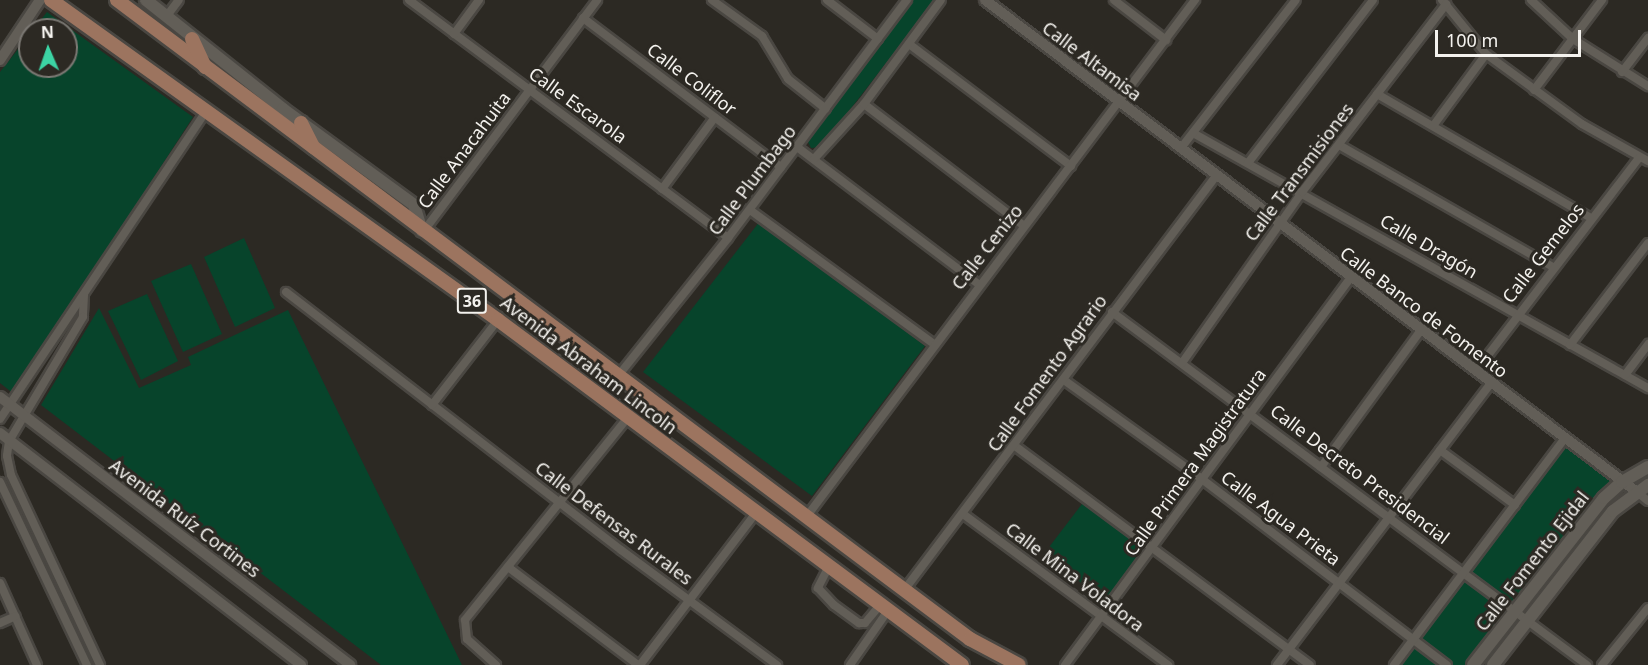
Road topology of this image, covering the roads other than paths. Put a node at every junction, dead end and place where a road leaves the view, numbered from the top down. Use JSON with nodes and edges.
{"nodes":[{"id":1,"x":40,"y":0,"type":"edge"},
{"id":2,"x":51,"y":0,"type":"edge"},
{"id":3,"x":117,"y":0,"type":"edge"},
{"id":4,"x":146,"y":0,"type":"edge"},
{"id":5,"x":179,"y":0,"type":"edge"},
{"id":6,"x":409,"y":0,"type":"edge"},
{"id":7,"x":479,"y":0,"type":"edge"},
{"id":8,"x":597,"y":0,"type":"edge"},
{"id":9,"x":712,"y":0,"type":"edge"},
{"id":10,"x":827,"y":0,"type":"edge"},
{"id":11,"x":907,"y":0,"type":"edge"},
{"id":12,"x":941,"y":0,"type":"edge"},
{"id":13,"x":985,"y":0,"type":"edge"},
{"id":14,"x":1114,"y":0,"type":"edge"},
{"id":15,"x":1195,"y":0,"type":"edge"},
{"id":16,"x":1296,"y":0,"type":"edge"},
{"id":17,"x":1372,"y":0,"type":"edge"},
{"id":18,"x":1531,"y":0,"type":"edge"},
{"id":19,"x":1602,"y":0,"type":"edge"},
{"id":20,"x":1444,"y":2,"type":"edge"},
{"id":21,"x":166,"y":17,"type":"junction"},
{"id":22,"x":583,"y":18,"type":"junction"},
{"id":23,"x":454,"y":34,"type":"junction"},
{"id":24,"x":1648,"y":38,"type":"edge"},
{"id":25,"x":192,"y":39,"type":"junction"},
{"id":26,"x":878,"y":39,"type":"junction"},
{"id":27,"x":1573,"y":39,"type":"junction"},
{"id":28,"x":1166,"y":40,"type":"junction"},
{"id":29,"x":909,"y":44,"type":"junction"},
{"id":30,"x":1486,"y":54,"type":"junction"},
{"id":31,"x":0,"y":60,"type":"edge"},
{"id":32,"x":206,"y":68,"type":"junction"},
{"id":33,"x":1622,"y":72,"type":"junction"},
{"id":34,"x":1648,"y":86,"type":"edge"},
{"id":35,"x":531,"y":90,"type":"junction"},
{"id":36,"x":1534,"y":90,"type":"junction"},
{"id":37,"x":1377,"y":94,"type":"junction"},
{"id":38,"x":1119,"y":102,"type":"junction"},
{"id":39,"x":864,"y":104,"type":"junction"},
{"id":40,"x":826,"y":109,"type":"junction"},
{"id":41,"x":206,"y":111,"type":"junction"},
{"id":42,"x":715,"y":117,"type":"junction"},
{"id":43,"x":302,"y":123,"type":"junction"},
{"id":44,"x":1433,"y":126,"type":"junction"},
{"id":45,"x":1193,"y":133,"type":"junction"},
{"id":46,"x":1339,"y":145,"type":"junction"},
{"id":47,"x":797,"y":147,"type":"junction"},
{"id":48,"x":1180,"y":148,"type":"junction"},
{"id":49,"x":316,"y":152,"type":"junction"},
{"id":50,"x":1639,"y":158,"type":"junction"},
{"id":51,"x":814,"y":159,"type":"junction"},
{"id":52,"x":1648,"y":161,"type":"edge"},
{"id":53,"x":1248,"y":163,"type":"junction"},
{"id":54,"x":1071,"y":166,"type":"junction"},
{"id":55,"x":781,"y":167,"type":"junction"},
{"id":56,"x":1216,"y":176,"type":"junction"},
{"id":57,"x":662,"y":189,"type":"junction"},
{"id":58,"x":1302,"y":192,"type":"junction"},
{"id":59,"x":750,"y":210,"type":"junction"},
{"id":60,"x":1591,"y":218,"type":"junction"},
{"id":61,"x":1279,"y":224,"type":"junction"},
{"id":62,"x":1024,"y":226,"type":"junction"},
{"id":63,"x":423,"y":232,"type":"junction"},
{"id":64,"x":728,"y":238,"type":"junction"},
{"id":65,"x":1648,"y":243,"type":"edge"},
{"id":66,"x":1553,"y":267,"type":"junction"},
{"id":67,"x":1351,"y":277,"type":"junction"},
{"id":68,"x":978,"y":284,"type":"junction"},
{"id":69,"x":286,"y":292,"type":"dead end"},
{"id":70,"x":84,"y":295,"type":"junction"},
{"id":71,"x":1112,"y":312,"type":"junction"},
{"id":72,"x":1516,"y":315,"type":"junction"},
{"id":73,"x":498,"y":320,"type":"junction"},
{"id":74,"x":1420,"y":331,"type":"junction"},
{"id":75,"x":934,"y":344,"type":"junction"},
{"id":76,"x":1648,"y":344,"type":"edge"},
{"id":77,"x":1570,"y":345,"type":"junction"},
{"id":78,"x":1182,"y":363,"type":"junction"},
{"id":79,"x":1476,"y":371,"type":"junction"},
{"id":80,"x":1625,"y":375,"type":"junction"},
{"id":81,"x":618,"y":376,"type":"junction"},
{"id":82,"x":1064,"y":380,"type":"junction"},
{"id":83,"x":1491,"y":383,"type":"junction"},
{"id":84,"x":1648,"y":388,"type":"edge"},
{"id":85,"x":0,"y":397,"type":"edge"},
{"id":86,"x":10,"y":405,"type":"junction"},
{"id":87,"x":432,"y":405,"type":"junction"},
{"id":88,"x":1251,"y":412,"type":"junction"},
{"id":89,"x":24,"y":416,"type":"junction"},
{"id":90,"x":628,"y":417,"type":"junction"},
{"id":91,"x":0,"y":419,"type":"edge"},
{"id":92,"x":0,"y":432,"type":"edge"},
{"id":93,"x":1565,"y":438,"type":"junction"},
{"id":94,"x":9,"y":441,"type":"junction"},
{"id":95,"x":1015,"y":446,"type":"junction"},
{"id":96,"x":1440,"y":450,"type":"junction"},
{"id":97,"x":1321,"y":467,"type":"junction"},
{"id":98,"x":1648,"y":467,"type":"edge"},
{"id":99,"x":1203,"y":480,"type":"junction"},
{"id":100,"x":0,"y":482,"type":"edge"},
{"id":101,"x":1622,"y":482,"type":"junction"},
{"id":102,"x":1648,"y":485,"type":"edge"},
{"id":103,"x":1637,"y":492,"type":"junction"},
{"id":104,"x":1648,"y":501,"type":"edge"},
{"id":105,"x":558,"y":502,"type":"junction"},
{"id":106,"x":1515,"y":505,"type":"junction"},
{"id":107,"x":756,"y":513,"type":"junction"},
{"id":108,"x":963,"y":514,"type":"junction"},
{"id":109,"x":807,"y":516,"type":"junction"},
{"id":110,"x":1390,"y":518,"type":"junction"},
{"id":111,"x":1152,"y":549,"type":"junction"},
{"id":112,"x":829,"y":566,"type":"junction"},
{"id":113,"x":508,"y":567,"type":"junction"},
{"id":114,"x":1464,"y":573,"type":"junction"},
{"id":115,"x":0,"y":583,"type":"edge"},
{"id":116,"x":1340,"y":583,"type":"junction"},
{"id":117,"x":905,"y":589,"type":"junction"},
{"id":118,"x":689,"y":600,"type":"junction"},
{"id":119,"x":885,"y":607,"type":"junction"},
{"id":120,"x":1648,"y":608,"type":"edge"},
{"id":121,"x":1514,"y":611,"type":"junction"},
{"id":122,"x":16,"y":616,"type":"junction"},
{"id":123,"x":1102,"y":619,"type":"junction"},
{"id":124,"x":1527,"y":621,"type":"junction"},
{"id":125,"x":0,"y":623,"type":"edge"},
{"id":126,"x":970,"y":639,"type":"junction"},
{"id":127,"x":1414,"y":640,"type":"junction"},
{"id":128,"x":1289,"y":649,"type":"junction"},
{"id":129,"x":960,"y":663,"type":"edge"},
{"id":130,"x":38,"y":665,"type":"edge"},
{"id":131,"x":87,"y":665,"type":"edge"},
{"id":132,"x":100,"y":665,"type":"edge"},
{"id":133,"x":301,"y":665,"type":"edge"},
{"id":134,"x":350,"y":665,"type":"edge"},
{"id":135,"x":496,"y":665,"type":"edge"},
{"id":136,"x":639,"y":665,"type":"edge"},
{"id":137,"x":777,"y":665,"type":"edge"},
{"id":138,"x":850,"y":665,"type":"edge"},
{"id":139,"x":1004,"y":665,"type":"edge"},
{"id":140,"x":1018,"y":665,"type":"edge"},
{"id":141,"x":1065,"y":665,"type":"edge"},
{"id":142,"x":1168,"y":665,"type":"edge"},
{"id":143,"x":1277,"y":665,"type":"edge"},
{"id":144,"x":1310,"y":665,"type":"edge"},
{"id":145,"x":1394,"y":665,"type":"edge"},
{"id":146,"x":1447,"y":665,"type":"edge"},
{"id":147,"x":1473,"y":665,"type":"edge"},
{"id":148,"x":1493,"y":665,"type":"edge"},
{"id":149,"x":1587,"y":665,"type":"edge"},
{"id":150,"x":1602,"y":665,"type":"edge"}],
"edges":[{"from":1,"to":31,"type":"street"},
{"from":2,"to":41,"type":"main road","name":"Avenida Abraham Lincoln","number":"36"},
{"from":3,"to":32,"type":"main road","number":"36"},
{"from":4,"to":21,"type":"main road"},
{"from":5,"to":21,"type":"street"},
{"from":6,"to":23,"type":"street","name":"Calle Escarola"},
{"from":7,"to":23,"type":"street"},
{"from":8,"to":22,"type":"street","name":"Calle Anacahuita"},
{"from":9,"to":40,"type":"street"},
{"from":10,"to":26,"type":"street"},
{"from":11,"to":26,"type":"street","name":"Calle Plumbago"},
{"from":12,"to":29,"type":"street","name":"Calle Plumbago"},
{"from":13,"to":38,"type":"street","name":"Calle Altamisa"},
{"from":14,"to":28,"type":"street"},
{"from":15,"to":28,"type":"street","name":"Calle Cenizo"},
{"from":16,"to":45,"type":"street"},
{"from":17,"to":53,"type":"street"},
{"from":18,"to":27,"type":"street"},
{"from":19,"to":27,"type":"street"},
{"from":20,"to":30,"type":"street"},
{"from":20,"to":37,"type":"street","name":"Calle Transmisiones"},
{"from":21,"to":25,"type":"main road"},
{"from":22,"to":35,"type":"street","name":"Calle Anacahuita"},
{"from":22,"to":42,"type":"street","name":"Calle Coliflor"},
{"from":23,"to":35,"type":"street","name":"Calle Escarola"},
{"from":24,"to":33,"type":"street"},
{"from":25,"to":32,"type":"main road"},
{"from":25,"to":43,"type":"main road"},
{"from":26,"to":40,"type":"street","name":"Calle Plumbago"},
{"from":27,"to":33,"type":"street"},
{"from":27,"to":36,"type":"street"},
{"from":28,"to":38,"type":"street","name":"Calle Cenizo"},
{"from":29,"to":39,"type":"street","name":"Calle Plumbago"},
{"from":29,"to":54,"type":"street"},
{"from":30,"to":36,"type":"street"},
{"from":30,"to":44,"type":"street"},
{"from":32,"to":49,"type":"main road","number":"36"},
{"from":33,"to":34,"type":"street"},
{"from":35,"to":57,"type":"street","name":"Calle Escarola"},
{"from":35,"to":63,"type":"street","name":"Calle Anacahuita"},
{"from":36,"to":50,"type":"street"},
{"from":37,"to":44,"type":"street"},
{"from":37,"to":46,"type":"street","name":"Calle Transmisiones"},
{"from":38,"to":48,"type":"street","name":"Calle Altamisa"},
{"from":38,"to":54,"type":"street","name":"Calle Cenizo"},
{"from":39,"to":51,"type":"street","name":"Calle Plumbago"},
{"from":39,"to":62,"type":"street"},
{"from":40,"to":47,"type":"street","name":"Calle Plumbago"},
{"from":41,"to":70,"type":"street"},
{"from":41,"to":73,"type":"main road","name":"Avenida Abraham Lincoln","number":"36"},
{"from":42,"to":55,"type":"street","name":"Calle Coliflor"},
{"from":42,"to":57,"type":"street"},
{"from":43,"to":49,"type":"main road"},
{"from":43,"to":63,"type":"main road"},
{"from":44,"to":60,"type":"street"},
{"from":45,"to":48,"type":"street"},
{"from":45,"to":53,"type":"street","name":"Calle Dragón"},
{"from":46,"to":58,"type":"street","name":"Calle Transmisiones"},
{"from":46,"to":66,"type":"street"},
{"from":47,"to":51,"type":"street"},
{"from":47,"to":55,"type":"street","name":"Calle Plumbago"},
{"from":48,"to":56,"type":"street","name":"Calle Banco de Fomento"},
{"from":49,"to":63,"type":"main road","number":"36"},
{"from":50,"to":52,"type":"street"},
{"from":50,"to":60,"type":"street","name":"Calle Gemelos"},
{"from":51,"to":68,"type":"street"},
{"from":53,"to":58,"type":"street","name":"Calle Dragón"},
{"from":54,"to":62,"type":"street","name":"Calle Cenizo"},
{"from":55,"to":59,"type":"street","name":"Calle Plumbago"},
{"from":56,"to":61,"type":"street","name":"Calle Banco de Fomento"},
{"from":56,"to":71,"type":"street","name":"Calle Fomento Agrario"},
{"from":57,"to":64,"type":"street","name":"Calle Escarola"},
{"from":58,"to":61,"type":"street","name":"Calle Transmisiones"},
{"from":58,"to":72,"type":"street","name":"Calle Dragón"},
{"from":59,"to":64,"type":"street","name":"Calle Plumbago"},
{"from":59,"to":75,"type":"street"},
{"from":60,"to":66,"type":"street","name":"Calle Gemelos"},
{"from":61,"to":67,"type":"street","name":"Calle Banco de Fomento"},
{"from":61,"to":78,"type":"street","name":"Calle Transmisiones"},
{"from":62,"to":68,"type":"street","name":"Calle Cenizo"},
{"from":63,"to":81,"type":"main road","number":"36"},
{"from":64,"to":81,"type":"street","name":"Calle Plumbago"},
{"from":65,"to":77,"type":"street"},
{"from":66,"to":72,"type":"street","name":"Calle Gemelos"},
{"from":67,"to":74,"type":"street","name":"Calle Banco de Fomento"},
{"from":67,"to":88,"type":"street","name":"Calle Primera Magistratura"},
{"from":68,"to":75,"type":"street","name":"Calle Cenizo"},
{"from":69,"to":87,"type":"street","name":"Calle Defensas Rurales"},
{"from":70,"to":86,"type":"street"},
{"from":70,"to":89,"type":"street"},
{"from":71,"to":78,"type":"street","name":"Calle Decreto Presidencial"},
{"from":71,"to":82,"type":"street","name":"Calle Fomento Agrario"},
{"from":72,"to":77,"type":"street","name":"Calle Dragón"},
{"from":72,"to":79,"type":"street","name":"Calle Gemelos"},
{"from":73,"to":87,"type":"street"},
{"from":73,"to":90,"type":"main road","name":"Avenida Abraham Lincoln","number":"36"},
{"from":74,"to":79,"type":"street","name":"Calle Banco de Fomento"},
{"from":74,"to":97,"type":"street"},
{"from":75,"to":109,"type":"street","name":"Calle Cenizo"},
{"from":76,"to":80,"type":"street"},
{"from":77,"to":80,"type":"street","name":"Calle Dragón"},
{"from":78,"to":88,"type":"street","name":"Calle Decreto Presidencial"},
{"from":79,"to":83,"type":"street","name":"Calle Banco de Fomento"},
{"from":80,"to":84,"type":"street","name":"Calle Dragón"},
{"from":81,"to":109,"type":"main road","number":"36"},
{"from":82,"to":95,"type":"street","name":"Calle Fomento Agrario"},
{"from":82,"to":99,"type":"street","name":"Calle Agua Prieta"},
{"from":83,"to":93,"type":"street","name":"Calle Banco de Fomento"},
{"from":83,"to":96,"type":"street"},
{"from":85,"to":86,"type":"street","name":"Avenida Ruíz Cortines"},
{"from":86,"to":89,"type":"street","name":"Avenida Ruíz Cortines"},
{"from":86,"to":91,"type":"street"},
{"from":87,"to":105,"type":"street","name":"Calle Defensas Rurales"},
{"from":88,"to":97,"type":"street","name":"Calle Decreto Presidencial"},
{"from":88,"to":99,"type":"street","name":"Calle Primera Magistratura"},
{"from":89,"to":94,"type":"street"},
{"from":89,"to":134,"type":"street","name":"Avenida Ruíz Cortines"},
{"from":90,"to":105,"type":"street"},
{"from":90,"to":107,"type":"main road","name":"Avenida Abraham Lincoln","number":"36"},
{"from":92,"to":94,"type":"street"},
{"from":93,"to":101,"type":"street","name":"Calle Banco de Fomento"},
{"from":93,"to":106,"type":"street"},
{"from":94,"to":132,"type":"street"},
{"from":94,"to":133,"type":"street"},
{"from":95,"to":108,"type":"street","name":"Calle Fomento Agrario"},
{"from":95,"to":111,"type":"street"},
{"from":96,"to":106,"type":"street"},
{"from":96,"to":110,"type":"street"},
{"from":97,"to":110,"type":"street","name":"Calle Decreto Presidencial"},
{"from":98,"to":101,"type":"main road","name":"Calle Fomento Ejidal"},
{"from":99,"to":111,"type":"street","name":"Calle Primera Magistratura"},
{"from":99,"to":116,"type":"street","name":"Calle Agua Prieta"},
{"from":100,"to":131,"type":"street"},
{"from":101,"to":103,"type":"street","name":"Calle Banco de Fomento"},
{"from":101,"to":121,"type":"main road","name":"Calle Fomento Ejidal"},
{"from":102,"to":103,"type":"main road","name":"Calle Fomento Ejidal"},
{"from":103,"to":104,"type":"street","name":"Calle Banco de Fomento"},
{"from":103,"to":124,"type":"main road","name":"Calle Fomento Ejidal"},
{"from":105,"to":113,"type":"street"},
{"from":105,"to":118,"type":"street","name":"Calle Defensas Rurales"},
{"from":106,"to":114,"type":"street"},
{"from":107,"to":112,"type":"main road","name":"Avenida Abraham Lincoln","number":"36"},
{"from":107,"to":118,"type":"street"},
{"from":108,"to":117,"type":"street","name":"Calle Fomento Agrario"},
{"from":108,"to":123,"type":"street","name":"Calle Mina Voladora"},
{"from":109,"to":117,"type":"main road","number":"36"},
{"from":110,"to":114,"type":"street","name":"Calle Decreto Presidencial"},
{"from":110,"to":116,"type":"street"},
{"from":111,"to":123,"type":"street","name":"Calle Primera Magistratura"},
{"from":111,"to":128,"type":"street"},
{"from":112,"to":119,"type":"main road","name":"Avenida Abraham Lincoln","number":"36"},
{"from":112,"to":119,"type":"street"},
{"from":113,"to":135,"type":"street"},
{"from":113,"to":136,"type":"street"},
{"from":114,"to":121,"type":"street","name":"Calle Decreto Presidencial"},
{"from":114,"to":127,"type":"street"},
{"from":115,"to":122,"type":"street"},
{"from":116,"to":127,"type":"street","name":"Calle Agua Prieta"},
{"from":116,"to":128,"type":"street"},
{"from":117,"to":126,"type":"main road","number":"36"},
{"from":118,"to":136,"type":"street"},
{"from":118,"to":137,"type":"street","name":"Calle Defensas Rurales"},
{"from":119,"to":129,"type":"main road","name":"Avenida Abraham Lincoln","number":"36"},
{"from":119,"to":138,"type":"street"},
{"from":120,"to":150,"type":"street"},
{"from":121,"to":124,"type":"street","name":"Calle Decreto Presidencial"},
{"from":121,"to":147,"type":"main road","name":"Calle Fomento Ejidal"},
{"from":122,"to":125,"type":"street"},
{"from":122,"to":130,"type":"street"},
{"from":123,"to":141,"type":"street","name":"Calle Primera Magistratura"},
{"from":123,"to":142,"type":"street","name":"Calle Mina Voladora"},
{"from":124,"to":148,"type":"main road","name":"Calle Fomento Ejidal"},
{"from":124,"to":149,"type":"street","name":"Calle Decreto Presidencial"},
{"from":126,"to":139,"type":"main road","number":"36"},
{"from":126,"to":140,"type":"main road","number":"36"},
{"from":127,"to":145,"type":"street"},
{"from":127,"to":146,"type":"street","name":"Calle Agua Prieta"},
{"from":128,"to":143,"type":"street"},
{"from":128,"to":144,"type":"street"}]}
